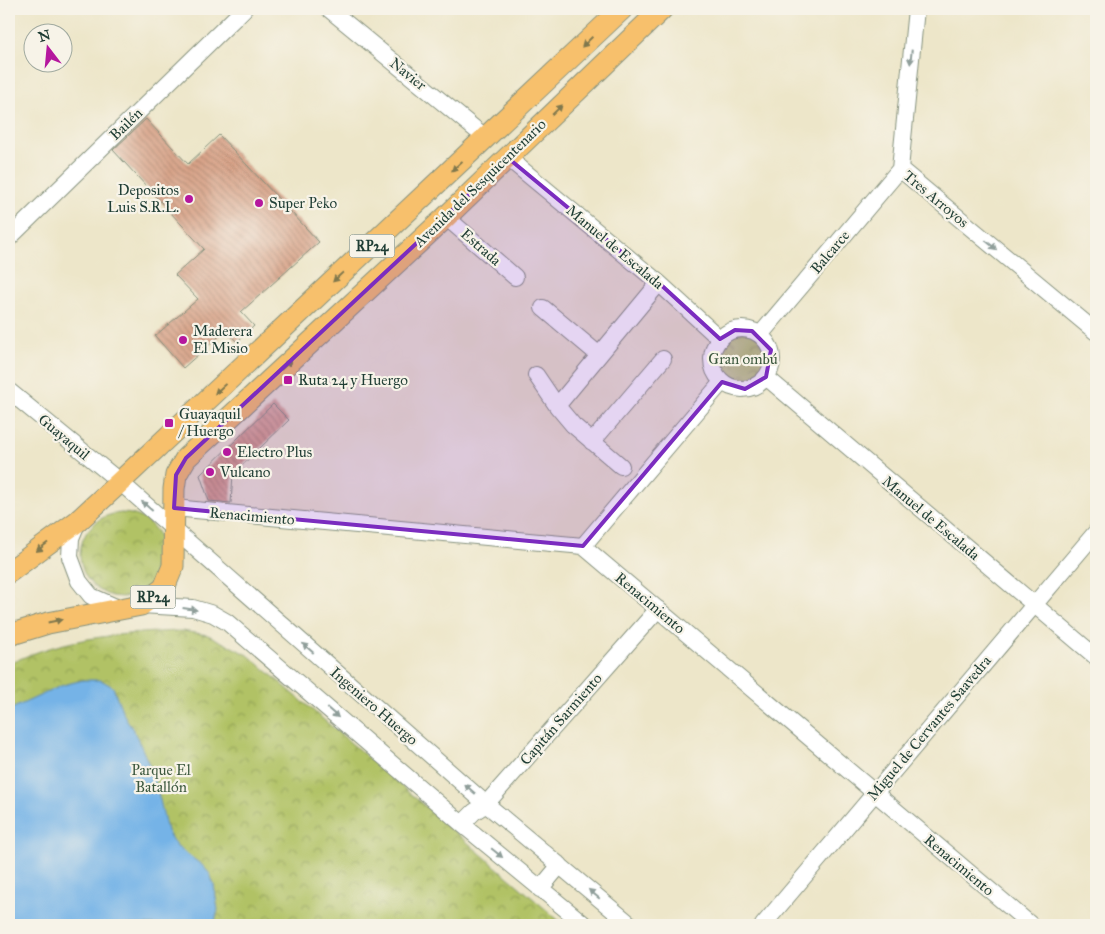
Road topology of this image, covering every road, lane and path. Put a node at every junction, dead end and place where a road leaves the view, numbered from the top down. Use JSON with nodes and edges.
{"nodes":[{"id":1,"x":244,"y":9,"type":"edge"},
{"id":2,"x":329,"y":9,"type":"edge"},
{"id":3,"x":622,"y":9,"type":"edge"},
{"id":4,"x":662,"y":9,"type":"edge"},
{"id":5,"x":916,"y":9,"type":"edge"},
{"id":6,"x":486,"y":138,"type":"junction"},
{"id":7,"x":508,"y":158,"type":"junction"},
{"id":8,"x":900,"y":169,"type":"junction"},
{"id":9,"x":446,"y":217,"type":"junction"},
{"id":10,"x":9,"y":238,"type":"edge"},
{"id":11,"x":515,"y":277,"type":"dead end"},
{"id":12,"x":659,"y":283,"type":"junction"},
{"id":13,"x":543,"y":308,"type":"dead end"},
{"id":14,"x":1096,"y":332,"type":"edge"},
{"id":15,"x":760,"y":335,"type":"junction"},
{"id":16,"x":720,"y":339,"type":"junction"},
{"id":17,"x":599,"y":355,"type":"junction"},
{"id":18,"x":663,"y":360,"type":"dead end"},
{"id":19,"x":536,"y":375,"type":"dead end"},
{"id":20,"x":766,"y":377,"type":"junction"},
{"id":21,"x":722,"y":382,"type":"junction"},
{"id":22,"x":9,"y":391,"type":"edge"},
{"id":23,"x":557,"y":406,"type":"junction"},
{"id":24,"x":592,"y":442,"type":"junction"},
{"id":25,"x":621,"y":466,"type":"dead end"},
{"id":26,"x":120,"y":482,"type":"junction"},
{"id":27,"x":173,"y":519,"type":"junction"},
{"id":28,"x":78,"y":521,"type":"junction"},
{"id":29,"x":1096,"y":532,"type":"edge"},
{"id":30,"x":582,"y":546,"type":"junction"},
{"id":31,"x":9,"y":572,"type":"edge"},
{"id":32,"x":141,"y":605,"type":"junction"},
{"id":33,"x":1033,"y":605,"type":"junction"},
{"id":34,"x":118,"y":608,"type":"junction"},
{"id":35,"x":658,"y":609,"type":"junction"},
{"id":36,"x":9,"y":635,"type":"edge"},
{"id":37,"x":1096,"y":657,"type":"edge"},
{"id":38,"x":874,"y":793,"type":"junction"},
{"id":39,"x":486,"y":804,"type":"junction"},
{"id":40,"x":462,"y":824,"type":"junction"},
{"id":41,"x":560,"y":865,"type":"junction"},
{"id":42,"x":540,"y":889,"type":"junction"},
{"id":43,"x":585,"y":925,"type":"edge"},
{"id":44,"x":631,"y":925,"type":"edge"},
{"id":45,"x":763,"y":925,"type":"edge"},
{"id":46,"x":1031,"y":925,"type":"edge"}],
"edges":[{"from":1,"to":10,"type":"street","name":"Bailén"},
{"from":2,"to":6,"type":"street","name":"Navier"},
{"from":3,"to":6,"type":"main road","name":"Avenida del Sesquicentenario","number":"RP24","one_way":true},
{"from":7,"to":4,"type":"main road","name":"Avenida del Sesquicentenario","number":"RP24","one_way":true},
{"from":5,"to":8,"type":"street","name":"Tres Arroyos","one_way":true},
{"from":6,"to":26,"type":"main road","name":"Avenida del Sesquicentenario","number":"RP24","one_way":true},
{"from":7,"to":9,"type":"main road","name":"Avenida del Sesquicentenario","number":"RP24"},
{"from":7,"to":12,"type":"street","name":"Manuel de Escalada"},
{"from":8,"to":14,"type":"street","name":"Tres Arroyos","one_way":true},
{"from":8,"to":15,"type":"street","name":"Balcarce"},
{"from":9,"to":11,"type":"street","name":"Estrada"},
{"from":27,"to":9,"type":"main road","name":"Avenida del Sesquicentenario","number":"RP24","one_way":true},
{"from":12,"to":16,"type":"street","name":"Manuel de Escalada"},
{"from":12,"to":17,"type":"street"},
{"from":13,"to":17,"type":"street"},
{"from":15,"to":16,"type":"street"},
{"from":15,"to":20,"type":"street"},
{"from":16,"to":21,"type":"street"},
{"from":17,"to":23,"type":"street"},
{"from":18,"to":24,"type":"street"},
{"from":19,"to":23,"type":"street"},
{"from":20,"to":21,"type":"street"},
{"from":20,"to":33,"type":"street","name":"Manuel de Escalada"},
{"from":21,"to":30,"type":"street"},
{"from":22,"to":26,"type":"street","name":"Guayaquil"},
{"from":23,"to":24,"type":"street"},
{"from":24,"to":25,"type":"street"},
{"from":27,"to":26,"type":"street","name":"Ingeniero Huergo","one_way":true},
{"from":26,"to":28,"type":"main road","name":"Avenida del Sesquicentenario","number":"RP24"},
{"from":27,"to":30,"type":"street","name":"Renacimiento"},
{"from":27,"to":32,"type":"main road","name":"Avenida del Sesquicentenario","number":"RP24"},
{"from":39,"to":27,"type":"street","name":"Ingeniero Huergo","one_way":true},
{"from":28,"to":31,"type":"main road","name":"Avenida del Sesquicentenario","number":"RP24","one_way":true},
{"from":28,"to":34,"type":"street","number":"RP24"},
{"from":29,"to":33,"type":"street","name":"Miguel de Cervantes Saavedra"},
{"from":30,"to":35,"type":"street","name":"Renacimiento"},
{"from":32,"to":34,"type":"main road","name":"Avenida del Sesquicentenario","number":"RP24"},
{"from":32,"to":40,"type":"street","one_way":true},
{"from":33,"to":37,"type":"street","name":"Manuel de Escalada"},
{"from":33,"to":38,"type":"street","name":"Miguel de Cervantes Saavedra"},
{"from":36,"to":34,"type":"main road","name":"Avenida del Sesquicentenario","number":"RP24","one_way":true},
{"from":35,"to":38,"type":"street","name":"Renacimiento"},
{"from":35,"to":39,"type":"street","name":"Capitán Sarmiento"},
{"from":38,"to":45,"type":"street","name":"Miguel de Cervantes Saavedra"},
{"from":38,"to":46,"type":"street","name":"Renacimiento"},
{"from":39,"to":40,"type":"street","name":"Capitán Sarmiento"},
{"from":39,"to":41,"type":"street","name":"Ingeniero Huergo"},
{"from":40,"to":42,"type":"street","one_way":true},
{"from":41,"to":42,"type":"street"},
{"from":44,"to":41,"type":"street","name":"Ingeniero Huergo","one_way":true},
{"from":42,"to":43,"type":"street"}]}
